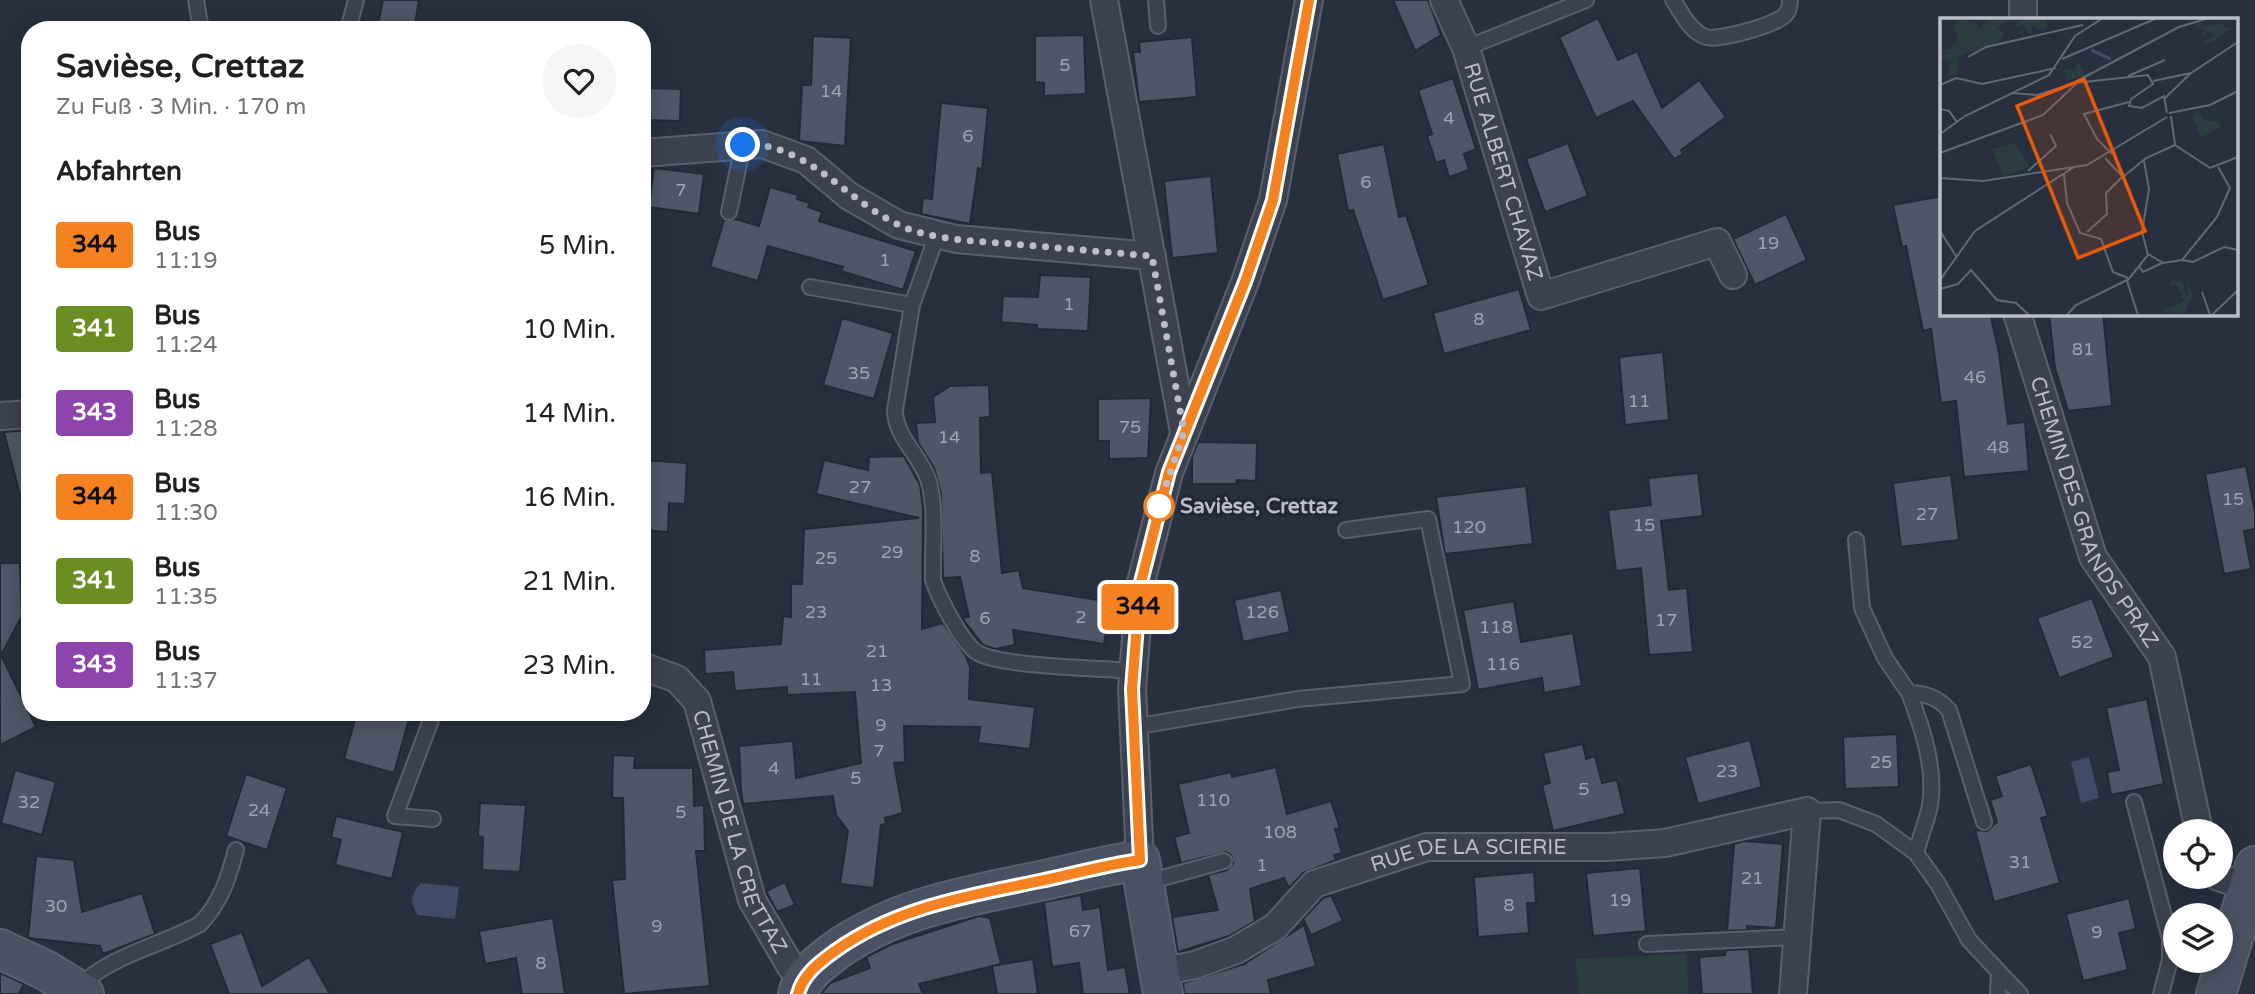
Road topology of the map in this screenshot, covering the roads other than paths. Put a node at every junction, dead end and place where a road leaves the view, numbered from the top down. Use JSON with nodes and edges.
{"nodes":[{"id":1,"x":196,"y":0,"type":"edge"},
{"id":2,"x":356,"y":0,"type":"edge"},
{"id":3,"x":1104,"y":0,"type":"edge"},
{"id":4,"x":1156,"y":0,"type":"edge"},
{"id":5,"x":1309,"y":0,"type":"edge"},
{"id":6,"x":1444,"y":0,"type":"edge"},
{"id":7,"x":1586,"y":0,"type":"edge"},
{"id":8,"x":1673,"y":0,"type":"edge"},
{"id":9,"x":1790,"y":0,"type":"edge"},
{"id":10,"x":2023,"y":0,"type":"edge"},
{"id":11,"x":2023,"y":18,"type":"edge"},
{"id":12,"x":200,"y":21,"type":"edge"},
{"id":13,"x":350,"y":21,"type":"edge"},
{"id":14,"x":1158,"y":26,"type":"dead end"},
{"id":15,"x":1466,"y":48,"type":"junction"},
{"id":16,"x":743,"y":145,"type":"junction"},
{"id":17,"x":651,"y":152,"type":"edge"},
{"id":18,"x":729,"y":212,"type":"dead end"},
{"id":19,"x":937,"y":234,"type":"junction"},
{"id":20,"x":1152,"y":256,"type":"junction"},
{"id":21,"x":1732,"y":275,"type":"dead end"},
{"id":22,"x":810,"y":287,"type":"dead end"},
{"id":23,"x":912,"y":305,"type":"junction"},
{"id":24,"x":2018,"y":315,"type":"edge"},
{"id":25,"x":21,"y":415,"type":"edge"},
{"id":26,"x":0,"y":416,"type":"edge"},
{"id":27,"x":1184,"y":432,"type":"junction"},
{"id":28,"x":1346,"y":530,"type":"dead end"},
{"id":29,"x":1856,"y":540,"type":"dead end"},
{"id":30,"x":651,"y":669,"type":"edge"},
{"id":31,"x":1133,"y":671,"type":"junction"},
{"id":32,"x":1909,"y":693,"type":"junction"},
{"id":33,"x":430,"y":721,"type":"edge"},
{"id":34,"x":1133,"y":727,"type":"junction"},
{"id":35,"x":2134,"y":802,"type":"dead end"},
{"id":36,"x":1807,"y":811,"type":"junction"},
{"id":37,"x":433,"y":819,"type":"dead end"},
{"id":38,"x":2196,"y":819,"type":"edge"},
{"id":39,"x":1984,"y":822,"type":"dead end"},
{"id":40,"x":236,"y":850,"type":"dead end"},
{"id":41,"x":1916,"y":853,"type":"junction"},
{"id":42,"x":1224,"y":861,"type":"dead end"},
{"id":43,"x":1141,"y":872,"type":"junction"},
{"id":44,"x":2241,"y":877,"type":"edge"},
{"id":45,"x":1797,"y":937,"type":"junction"},
{"id":46,"x":1647,"y":944,"type":"dead end"},
{"id":47,"x":0,"y":950,"type":"edge"},
{"id":48,"x":1998,"y":972,"type":"junction"},
{"id":49,"x":1161,"y":983,"type":"edge"},
{"id":50,"x":800,"y":987,"type":"edge"},
{"id":51,"x":80,"y":992,"type":"edge"},
{"id":52,"x":1793,"y":994,"type":"edge"},
{"id":53,"x":1998,"y":994,"type":"edge"},
{"id":54,"x":2020,"y":994,"type":"edge"},
{"id":55,"x":2161,"y":994,"type":"edge"},
{"id":56,"x":2216,"y":994,"type":"edge"}],
"edges":[{"from":1,"to":12,"type":"lane"},
{"from":2,"to":13,"type":"lane"},
{"from":3,"to":20,"type":"street"},
{"from":4,"to":14,"type":"lane"},
{"from":5,"to":27,"type":"street"},
{"from":6,"to":15,"type":"street","name":"RUE ALBERT CHAVAZ"},
{"from":7,"to":15,"type":"lane"},
{"from":8,"to":9,"type":"lane"},
{"from":10,"to":11,"type":"street"},
{"from":15,"to":21,"type":"street","name":"RUE ALBERT CHAVAZ"},
{"from":16,"to":17,"type":"street"},
{"from":16,"to":18,"type":"lane"},
{"from":16,"to":19,"type":"street"},
{"from":19,"to":20,"type":"street"},
{"from":19,"to":23,"type":"lane"},
{"from":20,"to":27,"type":"street"},
{"from":22,"to":23,"type":"lane"},
{"from":23,"to":31,"type":"lane"},
{"from":24,"to":38,"type":"street","name":"CHEMIN DES GRANDS PRAZ"},
{"from":25,"to":26,"type":"street"},
{"from":27,"to":31,"type":"street"},
{"from":28,"to":34,"type":"lane"},
{"from":29,"to":32,"type":"lane"},
{"from":30,"to":50,"type":"street","name":"CHEMIN DE LA CRETTAZ"},
{"from":31,"to":34,"type":"street"},
{"from":32,"to":39,"type":"lane"},
{"from":32,"to":41,"type":"lane"},
{"from":33,"to":37,"type":"lane"},
{"from":34,"to":43,"type":"street"},
{"from":35,"to":55,"type":"lane"},
{"from":36,"to":41,"type":"lane"},
{"from":36,"to":45,"type":"street"},
{"from":36,"to":49,"type":"street","name":"RUE DE LA SCIERIE"},
{"from":40,"to":51,"type":"lane"},
{"from":41,"to":48,"type":"lane"},
{"from":42,"to":43,"type":"lane"},
{"from":43,"to":49,"type":"street"},
{"from":43,"to":50,"type":"street"},
{"from":44,"to":56,"type":"street"},
{"from":45,"to":46,"type":"lane"},
{"from":45,"to":52,"type":"street"},
{"from":47,"to":51,"type":"street"},
{"from":48,"to":53,"type":"lane"},
{"from":48,"to":54,"type":"lane"}]}
